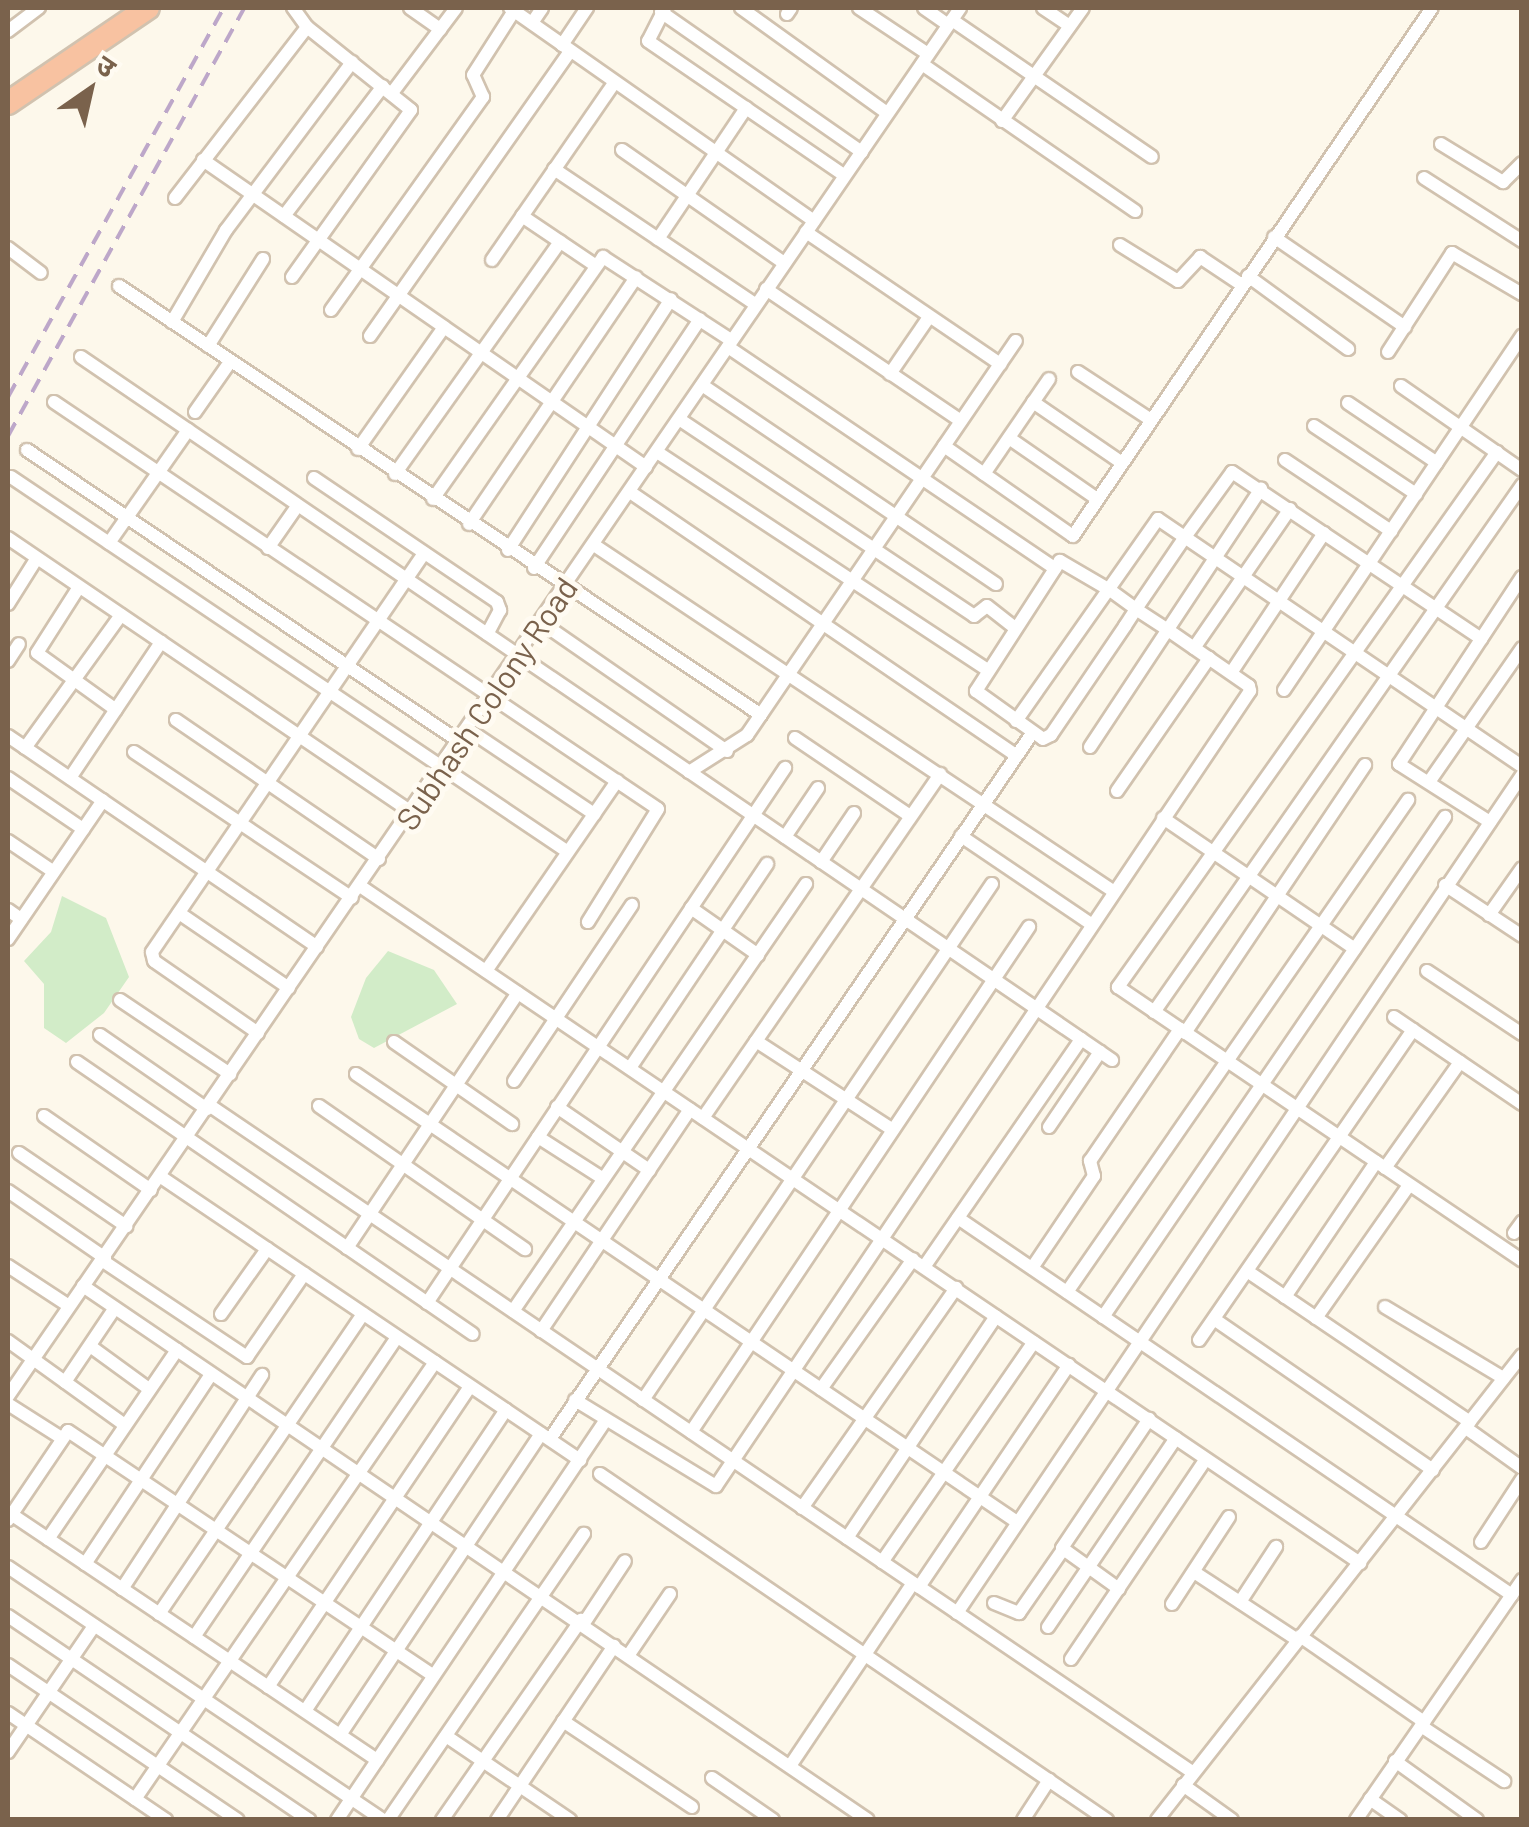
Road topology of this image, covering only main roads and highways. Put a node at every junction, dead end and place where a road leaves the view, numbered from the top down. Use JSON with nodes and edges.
{"nodes":[{"id":1,"x":121,"y":8,"type":"edge"},
{"id":2,"x":148,"y":8,"type":"edge"},
{"id":3,"x":8,"y":84,"type":"edge"},
{"id":4,"x":8,"y":103,"type":"edge"}],
"edges":[{"from":1,"to":3,"type":"highway"},
{"from":2,"to":4,"type":"highway"}]}
